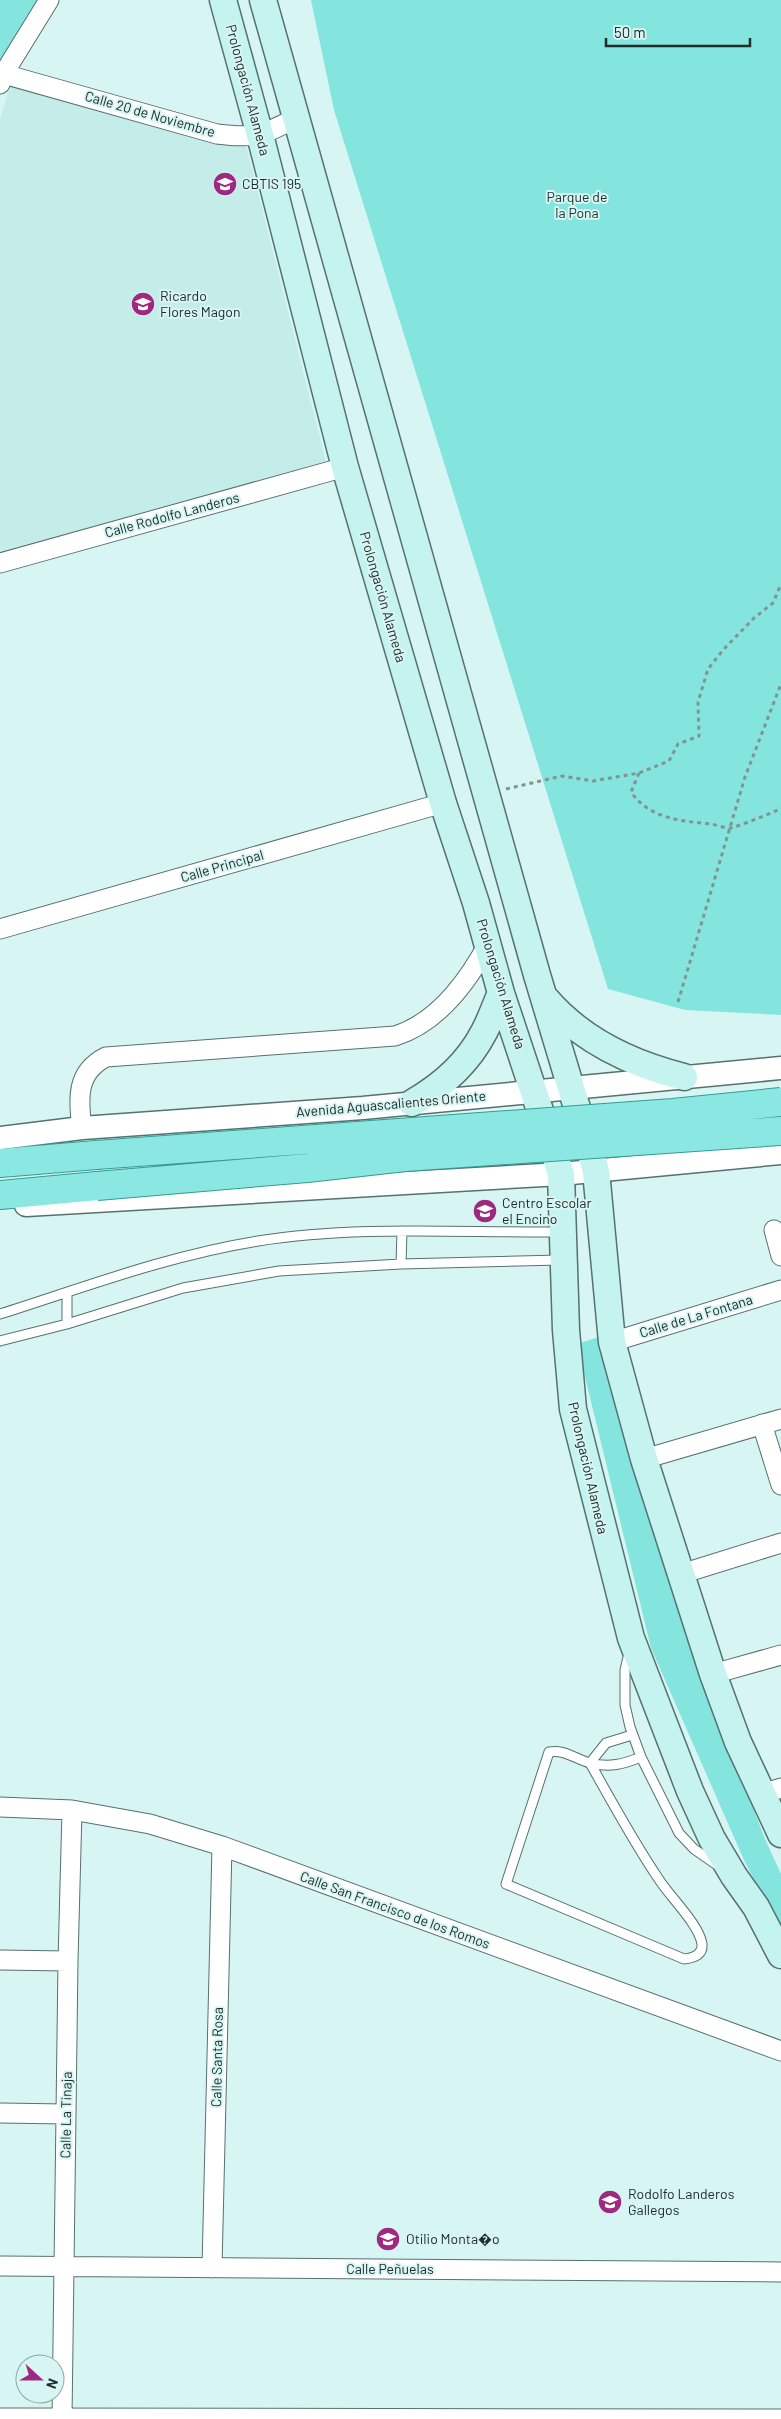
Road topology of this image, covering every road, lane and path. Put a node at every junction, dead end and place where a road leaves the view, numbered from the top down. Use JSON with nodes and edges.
{"nodes":[{"id":1,"x":49,"y":0,"type":"edge"},
{"id":2,"x":223,"y":0,"type":"edge"},
{"id":3,"x":263,"y":0,"type":"edge"},
{"id":4,"x":1,"y":77,"type":"edge"},
{"id":5,"x":298,"y":117,"type":"junction"},
{"id":6,"x":260,"y":135,"type":"junction"},
{"id":7,"x":345,"y":467,"type":"junction"},
{"id":8,"x":0,"y":563,"type":"edge"},
{"id":9,"x":781,"y":584,"type":"edge"},
{"id":10,"x":781,"y":684,"type":"edge"},
{"id":11,"x":639,"y":773,"type":"junction"},
{"id":12,"x":505,"y":789,"type":"dead end"},
{"id":13,"x":443,"y":803,"type":"junction"},
{"id":14,"x":781,"y":808,"type":"edge"},
{"id":15,"x":732,"y":828,"type":"junction"},
{"id":16,"x":0,"y":928,"type":"edge"},
{"id":17,"x":488,"y":944,"type":"junction"},
{"id":18,"x":501,"y":993,"type":"junction"},
{"id":19,"x":545,"y":999,"type":"junction"},
{"id":20,"x":678,"y":1002,"type":"dead end"},
{"id":21,"x":781,"y":1068,"type":"edge"},
{"id":22,"x":674,"y":1078,"type":"junction"},
{"id":23,"x":572,"y":1087,"type":"junction"},
{"id":24,"x":528,"y":1092,"type":"junction"},
{"id":25,"x":781,"y":1102,"type":"edge"},
{"id":26,"x":412,"y":1103,"type":"junction"},
{"id":27,"x":82,"y":1128,"type":"junction"},
{"id":28,"x":781,"y":1132,"type":"edge"},
{"id":29,"x":0,"y":1138,"type":"edge"},
{"id":30,"x":781,"y":1153,"type":"edge"},
{"id":31,"x":0,"y":1163,"type":"edge"},
{"id":32,"x":674,"y":1164,"type":"junction"},
{"id":33,"x":596,"y":1170,"type":"junction"},
{"id":34,"x":561,"y":1174,"type":"junction"},
{"id":35,"x":519,"y":1176,"type":"junction"},
{"id":36,"x":0,"y":1195,"type":"edge"},
{"id":37,"x":0,"y":1207,"type":"edge"},
{"id":38,"x":774,"y":1230,"type":"dead end"},
{"id":39,"x":402,"y":1232,"type":"junction"},
{"id":40,"x":563,"y":1232,"type":"junction"},
{"id":41,"x":781,"y":1256,"type":"edge"},
{"id":42,"x":564,"y":1260,"type":"junction"},
{"id":43,"x":401,"y":1264,"type":"junction"},
{"id":44,"x":781,"y":1290,"type":"edge"},
{"id":45,"x":66,"y":1293,"type":"junction"},
{"id":46,"x":0,"y":1314,"type":"edge"},
{"id":47,"x":67,"y":1324,"type":"junction"},
{"id":48,"x":0,"y":1341,"type":"edge"},
{"id":49,"x":612,"y":1342,"type":"junction"},
{"id":50,"x":781,"y":1419,"type":"edge"},
{"id":51,"x":762,"y":1424,"type":"junction"},
{"id":52,"x":644,"y":1459,"type":"junction"},
{"id":53,"x":781,"y":1485,"type":"edge"},
{"id":54,"x":781,"y":1543,"type":"edge"},
{"id":55,"x":681,"y":1574,"type":"junction"},
{"id":56,"x":631,"y":1638,"type":"junction"},
{"id":57,"x":781,"y":1655,"type":"edge"},
{"id":58,"x":713,"y":1674,"type":"junction"},
{"id":59,"x":632,"y":1735,"type":"junction"},
{"id":60,"x":641,"y":1757,"type":"junction"},
{"id":61,"x":590,"y":1763,"type":"junction"},
{"id":62,"x":772,"y":1791,"type":"edge"},
{"id":63,"x":0,"y":1807,"type":"edge"},
{"id":64,"x":72,"y":1810,"type":"junction"},
{"id":65,"x":781,"y":1834,"type":"edge"},
{"id":66,"x":222,"y":1846,"type":"junction"},
{"id":67,"x":734,"y":1876,"type":"junction"},
{"id":68,"x":781,"y":1955,"type":"edge"},
{"id":69,"x":0,"y":1960,"type":"edge"},
{"id":70,"x":68,"y":1961,"type":"junction"},
{"id":71,"x":781,"y":2051,"type":"edge"},
{"id":72,"x":0,"y":2113,"type":"edge"},
{"id":73,"x":66,"y":2114,"type":"junction"},
{"id":74,"x":0,"y":2266,"type":"edge"},
{"id":75,"x":64,"y":2266,"type":"junction"},
{"id":76,"x":212,"y":2268,"type":"junction"},
{"id":77,"x":781,"y":2272,"type":"edge"},
{"id":78,"x":0,"y":2418,"type":"edge"},
{"id":79,"x":781,"y":2418,"type":"edge"},
{"id":80,"x":62,"y":2419,"type":"edge"}],
"edges":[{"from":1,"to":4,"type":"street"},
{"from":2,"to":6,"type":"main road","name":"Prolongación Alameda"},
{"from":3,"to":5,"type":"main road"},
{"from":4,"to":6,"type":"street","name":"Calle 20 de Noviembre"},
{"from":5,"to":6,"type":"street","name":"Calle 20 de Noviembre"},
{"from":5,"to":19,"type":"main road"},
{"from":6,"to":7,"type":"main road","name":"Prolongación Alameda"},
{"from":7,"to":8,"type":"street","name":"Calle Rodolfo Landeros"},
{"from":7,"to":13,"type":"main road","name":"Prolongación Alameda"},
{"from":9,"to":11,"type":"path"},
{"from":10,"to":15,"type":"path"},
{"from":11,"to":12,"type":"path"},
{"from":11,"to":15,"type":"path"},
{"from":13,"to":16,"type":"street","name":"Calle Principal"},
{"from":13,"to":17,"type":"main road","name":"Prolongación Alameda"},
{"from":14,"to":15,"type":"path"},
{"from":15,"to":20,"type":"path"},
{"from":17,"to":18,"type":"main road","name":"Prolongación Alameda"},
{"from":17,"to":27,"type":"street"},
{"from":18,"to":24,"type":"main road","name":"Prolongación Alameda"},
{"from":18,"to":26,"type":"main road"},
{"from":19,"to":22,"type":"main road"},
{"from":19,"to":23,"type":"main road"},
{"from":21,"to":22,"type":"street","name":"Avenida Aguascalientes Oriente"},
{"from":22,"to":23,"type":"street","name":"Avenida Aguascalientes Oriente"},
{"from":22,"to":32,"type":"street"},
{"from":23,"to":24,"type":"street","name":"Avenida Aguascalientes Oriente"},
{"from":23,"to":33,"type":"main road"},
{"from":24,"to":26,"type":"street","name":"Avenida Aguascalientes Oriente"},
{"from":24,"to":34,"type":"main road","name":"Prolongación Alameda"},
{"from":24,"to":35,"type":"street"},
{"from":25,"to":31,"type":"main road","bridge":true},
{"from":26,"to":27,"type":"street","name":"Avenida Aguascalientes Oriente"},
{"from":27,"to":29,"type":"street","name":"Avenida Aguascalientes Oriente"},
{"from":28,"to":36,"type":"main road","bridge":true},
{"from":30,"to":32,"type":"street"},
{"from":32,"to":33,"type":"street"},
{"from":33,"to":34,"type":"street"},
{"from":33,"to":49,"type":"main road"},
{"from":34,"to":35,"type":"street"},
{"from":34,"to":40,"type":"main road","name":"Prolongación Alameda"},
{"from":35,"to":37,"type":"street"},
{"from":38,"to":41,"type":"street"},
{"from":39,"to":40,"type":"lane"},
{"from":39,"to":43,"type":"lane"},
{"from":39,"to":45,"type":"lane"},
{"from":40,"to":42,"type":"main road","name":"Prolongación Alameda"},
{"from":42,"to":43,"type":"lane"},
{"from":42,"to":56,"type":"main road","name":"Prolongación Alameda"},
{"from":43,"to":47,"type":"lane"},
{"from":44,"to":49,"type":"street","name":"Calle de La Fontana"},
{"from":45,"to":46,"type":"lane"},
{"from":45,"to":47,"type":"lane"},
{"from":47,"to":48,"type":"lane"},
{"from":49,"to":52,"type":"main road"},
{"from":50,"to":51,"type":"street"},
{"from":51,"to":52,"type":"street"},
{"from":51,"to":53,"type":"street"},
{"from":52,"to":55,"type":"main road"},
{"from":54,"to":55,"type":"street"},
{"from":55,"to":58,"type":"main road"},
{"from":56,"to":59,"type":"lane"},
{"from":56,"to":67,"type":"main road","name":"Prolongación Alameda"},
{"from":57,"to":58,"type":"street"},
{"from":58,"to":62,"type":"main road"},
{"from":59,"to":60,"type":"lane"},
{"from":59,"to":61,"type":"lane"},
{"from":60,"to":61,"type":"lane"},
{"from":60,"to":67,"type":"lane"},
{"from":61,"to":61,"type":"lane"},
{"from":62,"to":65,"type":"main road"},
{"from":63,"to":64,"type":"street","name":"Calle San Francisco de los Romos"},
{"from":64,"to":66,"type":"street","name":"Calle San Francisco de los Romos"},
{"from":64,"to":70,"type":"street","name":"Calle La Tinaja"},
{"from":66,"to":71,"type":"street","name":"Calle San Francisco de los Romos"},
{"from":66,"to":76,"type":"street","name":"Calle Santa Rosa"},
{"from":67,"to":68,"type":"main road","name":"Prolongación Alameda"},
{"from":69,"to":70,"type":"street"},
{"from":70,"to":73,"type":"street","name":"Calle La Tinaja"},
{"from":72,"to":73,"type":"street"},
{"from":73,"to":75,"type":"street","name":"Calle La Tinaja"},
{"from":74,"to":75,"type":"street","name":"Calle Peñuelas"},
{"from":75,"to":76,"type":"street","name":"Calle Peñuelas"},
{"from":75,"to":80,"type":"street","name":"Calle La Tinaja"},
{"from":76,"to":77,"type":"street","name":"Calle Peñuelas"},
{"from":78,"to":80,"type":"street"},
{"from":79,"to":80,"type":"street"}]}
